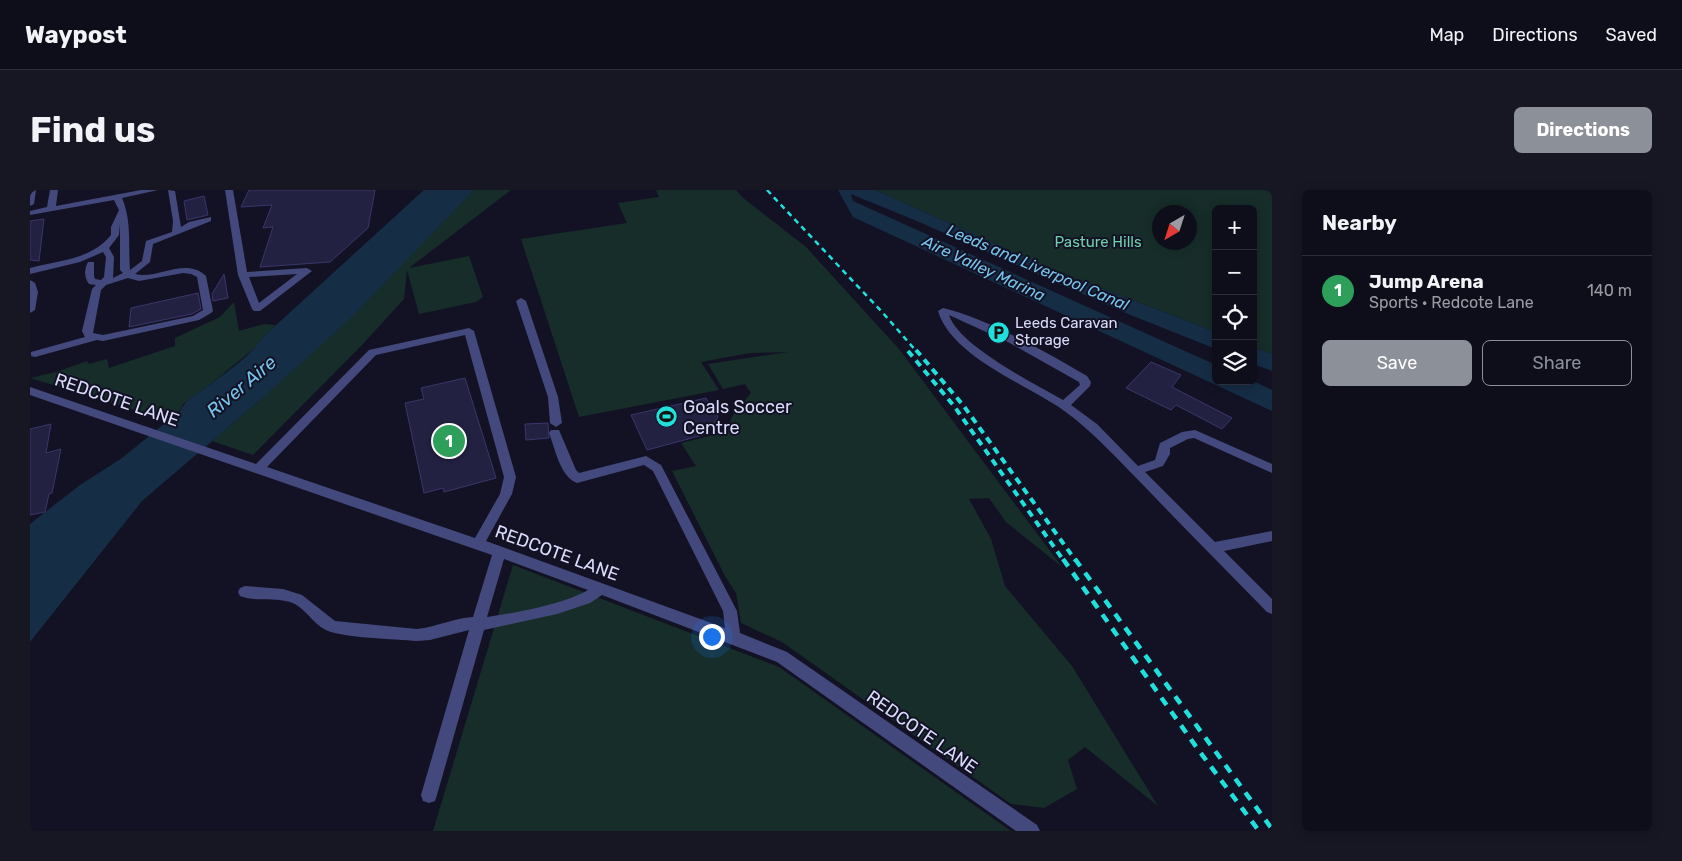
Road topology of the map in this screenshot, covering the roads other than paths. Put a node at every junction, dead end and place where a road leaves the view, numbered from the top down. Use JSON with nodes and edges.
{"nodes":[{"id":1,"x":32,"y":190,"type":"edge"},
{"id":2,"x":54,"y":190,"type":"edge"},
{"id":3,"x":154,"y":190,"type":"edge"},
{"id":4,"x":229,"y":190,"type":"edge"},
{"id":5,"x":171,"y":191,"type":"edge"},
{"id":6,"x":116,"y":197,"type":"junction"},
{"id":7,"x":30,"y":202,"type":"edge"},
{"id":8,"x":51,"y":209,"type":"junction"},
{"id":9,"x":123,"y":210,"type":"junction"},
{"id":10,"x":30,"y":213,"type":"edge"},
{"id":11,"x":208,"y":220,"type":"dead end"},
{"id":12,"x":176,"y":233,"type":"junction"},
{"id":13,"x":106,"y":246,"type":"junction"},
{"id":14,"x":91,"y":264,"type":"dead end"},
{"id":15,"x":32,"y":269,"type":"edge"},
{"id":16,"x":128,"y":275,"type":"junction"},
{"id":17,"x":244,"y":276,"type":"junction"},
{"id":18,"x":30,"y":283,"type":"edge"},
{"id":19,"x":103,"y":283,"type":"junction"},
{"id":20,"x":521,"y":301,"type":"dead end"},
{"id":21,"x":30,"y":310,"type":"edge"},
{"id":22,"x":93,"y":338,"type":"junction"},
{"id":23,"x":35,"y":354,"type":"dead end"},
{"id":24,"x":30,"y":390,"type":"edge"},
{"id":25,"x":1064,"y":406,"type":"junction"},
{"id":26,"x":258,"y":469,"type":"junction"},
{"id":27,"x":1272,"y":469,"type":"edge"},
{"id":28,"x":1136,"y":471,"type":"junction"},
{"id":29,"x":1272,"y":536,"type":"edge"},
{"id":30,"x":478,"y":544,"type":"junction"},
{"id":31,"x":1211,"y":548,"type":"junction"},
{"id":32,"x":499,"y":552,"type":"junction"},
{"id":33,"x":601,"y":589,"type":"junction"},
{"id":34,"x":245,"y":592,"type":"dead end"},
{"id":35,"x":1272,"y":608,"type":"edge"},
{"id":36,"x":478,"y":624,"type":"junction"},
{"id":37,"x":733,"y":637,"type":"junction"},
{"id":38,"x":429,"y":795,"type":"dead end"},
{"id":39,"x":1031,"y":831,"type":"edge"}],
"edges":[{"from":1,"to":7,"type":"street"},
{"from":2,"to":8,"type":"street"},
{"from":3,"to":6,"type":"street"},
{"from":4,"to":17,"type":"street"},
{"from":5,"to":12,"type":"street"},
{"from":6,"to":8,"type":"street"},
{"from":6,"to":9,"type":"street"},
{"from":8,"to":10,"type":"street"},
{"from":9,"to":13,"type":"street"},
{"from":9,"to":16,"type":"street"},
{"from":11,"to":12,"type":"street"},
{"from":12,"to":16,"type":"street"},
{"from":13,"to":15,"type":"street"},
{"from":13,"to":19,"type":"street"},
{"from":14,"to":19,"type":"street"},
{"from":16,"to":19,"type":"street"},
{"from":16,"to":22,"type":"street"},
{"from":17,"to":17,"type":"street"},
{"from":18,"to":21,"type":"street"},
{"from":19,"to":22,"type":"street"},
{"from":20,"to":37,"type":"street"},
{"from":22,"to":23,"type":"street"},
{"from":24,"to":26,"type":"street","name":"REDCOTE LANE"},
{"from":25,"to":25,"type":"street"},
{"from":25,"to":28,"type":"street"},
{"from":26,"to":30,"type":"street","name":"REDCOTE LANE"},
{"from":26,"to":30,"type":"street"},
{"from":27,"to":28,"type":"street"},
{"from":28,"to":31,"type":"street"},
{"from":29,"to":31,"type":"street"},
{"from":30,"to":32,"type":"street","name":"REDCOTE LANE"},
{"from":31,"to":35,"type":"street"},
{"from":32,"to":33,"type":"street","name":"REDCOTE LANE"},
{"from":32,"to":36,"type":"street"},
{"from":33,"to":36,"type":"street"},
{"from":33,"to":37,"type":"street","name":"REDCOTE LANE"},
{"from":34,"to":36,"type":"street"},
{"from":36,"to":38,"type":"street"},
{"from":37,"to":39,"type":"street","name":"REDCOTE LANE"}]}
